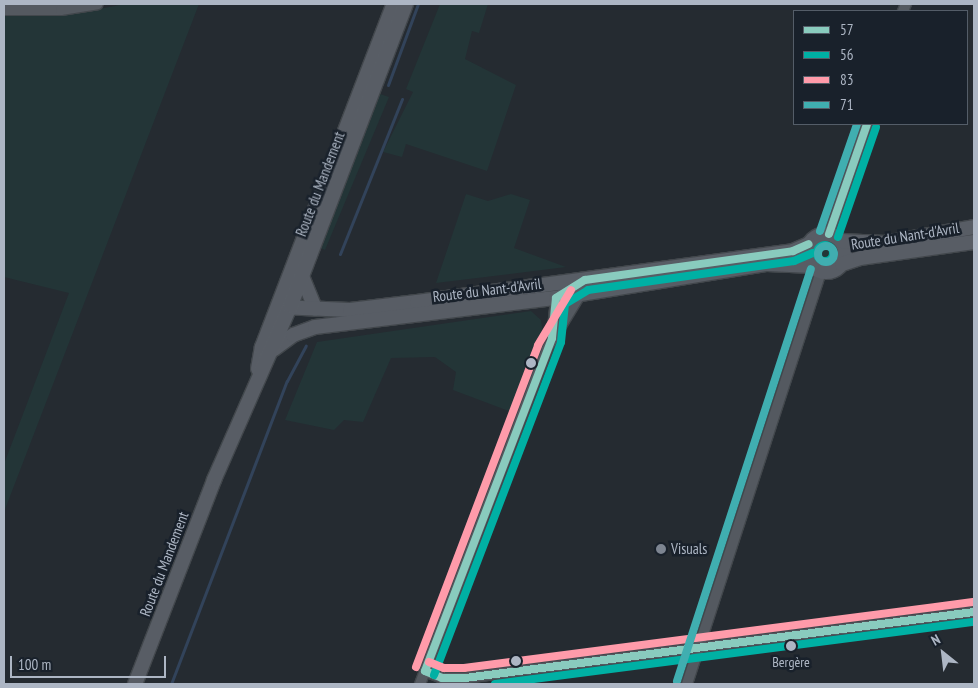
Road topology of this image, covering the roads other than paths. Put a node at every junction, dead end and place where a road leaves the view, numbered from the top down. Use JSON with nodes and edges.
{"nodes":[{"id":1,"x":98,"y":4,"type":"edge"},
{"id":2,"x":394,"y":4,"type":"edge"},
{"id":3,"x":406,"y":4,"type":"edge"},
{"id":4,"x":4,"y":10,"type":"edge"},
{"id":5,"x":867,"y":125,"type":"edge"},
{"id":6,"x":974,"y":227,"type":"edge"},
{"id":7,"x":835,"y":238,"type":"junction"},
{"id":8,"x":974,"y":242,"type":"edge"},
{"id":9,"x":809,"y":244,"type":"junction"},
{"id":10,"x":842,"y":264,"type":"junction"},
{"id":11,"x":816,"y":269,"type":"junction"},
{"id":12,"x":302,"y":276,"type":"junction"},
{"id":13,"x":585,"y":280,"type":"junction"},
{"id":14,"x":580,"y":294,"type":"junction"},
{"id":15,"x":556,"y":298,"type":"junction"},
{"id":16,"x":315,"y":308,"type":"junction"},
{"id":17,"x":285,"y":309,"type":"junction"},
{"id":18,"x":315,"y":327,"type":"junction"},
{"id":19,"x":552,"y":338,"type":"junction"},
{"id":20,"x":272,"y":352,"type":"junction"},
{"id":21,"x":258,"y":373,"type":"junction"},
{"id":22,"x":974,"y":612,"type":"edge"},
{"id":23,"x":699,"y":648,"type":"junction"},
{"id":24,"x":425,"y":671,"type":"junction"},
{"id":25,"x":135,"y":684,"type":"edge"},
{"id":26,"x":420,"y":684,"type":"edge"},
{"id":27,"x":687,"y":684,"type":"edge"}],
"edges":[{"from":1,"to":4,"type":"street"},
{"from":2,"to":17,"type":"main road","name":"Route du Mandement"},
{"from":3,"to":12,"type":"main road","name":"Route du Mandement"},
{"from":5,"to":7,"type":"street"},
{"from":6,"to":7,"type":"main road","name":"Route du Nant-d'Avril"},
{"from":7,"to":9,"type":"main road"},
{"from":7,"to":10,"type":"main road"},
{"from":8,"to":10,"type":"main road","name":"Route du Nant-d'Avril"},
{"from":9,"to":11,"type":"main road"},
{"from":9,"to":13,"type":"main road","name":"Route du Nant-d'Avril"},
{"from":10,"to":11,"type":"main road"},
{"from":11,"to":14,"type":"main road","name":"Route du Nant-d'Avril"},
{"from":11,"to":23,"type":"street"},
{"from":12,"to":16,"type":"main road"},
{"from":12,"to":17,"type":"main road","name":"Route du Mandement"},
{"from":13,"to":15,"type":"street"},
{"from":13,"to":16,"type":"main road","name":"Route du Nant-d'Avril"},
{"from":14,"to":15,"type":"main road","name":"Route du Nant-d'Avril"},
{"from":14,"to":19,"type":"street"},
{"from":15,"to":18,"type":"main road","name":"Route du Nant-d'Avril"},
{"from":15,"to":19,"type":"street"},
{"from":16,"to":17,"type":"main road","name":"Route du Nant-d'Avril"},
{"from":17,"to":18,"type":"main road","name":"Route du Nant-d'Avril"},
{"from":17,"to":20,"type":"main road","name":"Route du Mandement"},
{"from":17,"to":21,"type":"main road","name":"Route du Mandement"},
{"from":18,"to":20,"type":"main road","name":"Route du Nant-d'Avril"},
{"from":19,"to":24,"type":"street"},
{"from":20,"to":21,"type":"main road","name":"Route du Mandement"},
{"from":21,"to":25,"type":"main road","name":"Route du Mandement"},
{"from":22,"to":23,"type":"street"},
{"from":23,"to":24,"type":"street"},
{"from":23,"to":27,"type":"street"},
{"from":24,"to":26,"type":"street"}]}
